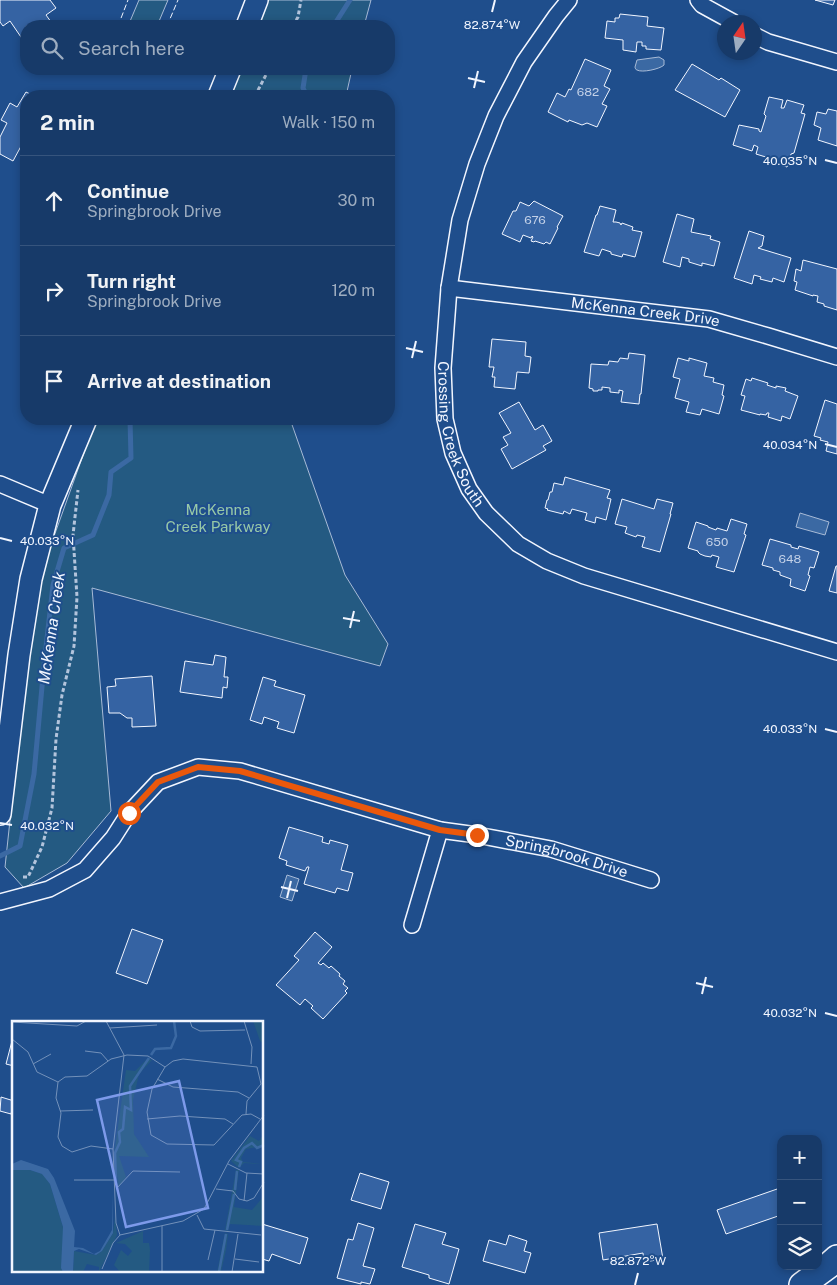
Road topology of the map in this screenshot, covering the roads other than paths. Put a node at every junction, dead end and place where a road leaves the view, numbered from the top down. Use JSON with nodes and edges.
{"nodes":[{"id":1,"x":256,"y":0,"type":"edge"},
{"id":2,"x":569,"y":0,"type":"edge"},
{"id":3,"x":698,"y":0,"type":"edge"},
{"id":4,"x":720,"y":15,"type":"edge"},
{"id":5,"x":249,"y":20,"type":"edge"},
{"id":6,"x":762,"y":39,"type":"edge"},
{"id":7,"x":837,"y":62,"type":"edge"},
{"id":8,"x":228,"y":75,"type":"edge"},
{"id":9,"x":221,"y":90,"type":"edge"},
{"id":10,"x":448,"y":288,"type":"junction"},
{"id":11,"x":837,"y":357,"type":"edge"},
{"id":12,"x":83,"y":425,"type":"edge"},
{"id":13,"x":0,"y":484,"type":"edge"},
{"id":14,"x":50,"y":504,"type":"junction"},
{"id":15,"x":837,"y":652,"type":"edge"},
{"id":16,"x":0,"y":809,"type":"edge"},
{"id":17,"x":440,"y":830,"type":"junction"},
{"id":18,"x":651,"y":880,"type":"dead end"},
{"id":19,"x":0,"y":902,"type":"edge"},
{"id":20,"x":412,"y":925,"type":"dead end"},
{"id":21,"x":837,"y":1258,"type":"edge"},
{"id":22,"x":802,"y":1285,"type":"edge"}],
"edges":[{"from":1,"to":5,"type":"main road"},
{"from":2,"to":10,"type":"street","name":"Crossing Creek South"},
{"from":3,"to":4,"type":"street"},
{"from":6,"to":7,"type":"street"},
{"from":8,"to":9,"type":"main road"},
{"from":10,"to":11,"type":"street","name":"McKenna Creek Drive"},
{"from":10,"to":15,"type":"street","name":"Crossing Creek South"},
{"from":12,"to":14,"type":"main road"},
{"from":13,"to":14,"type":"street"},
{"from":14,"to":16,"type":"main road"},
{"from":17,"to":18,"type":"street","name":"Springbrook Drive"},
{"from":17,"to":19,"type":"street","name":"Springbrook Drive"},
{"from":17,"to":20,"type":"street"},
{"from":21,"to":22,"type":"highway"}]}
